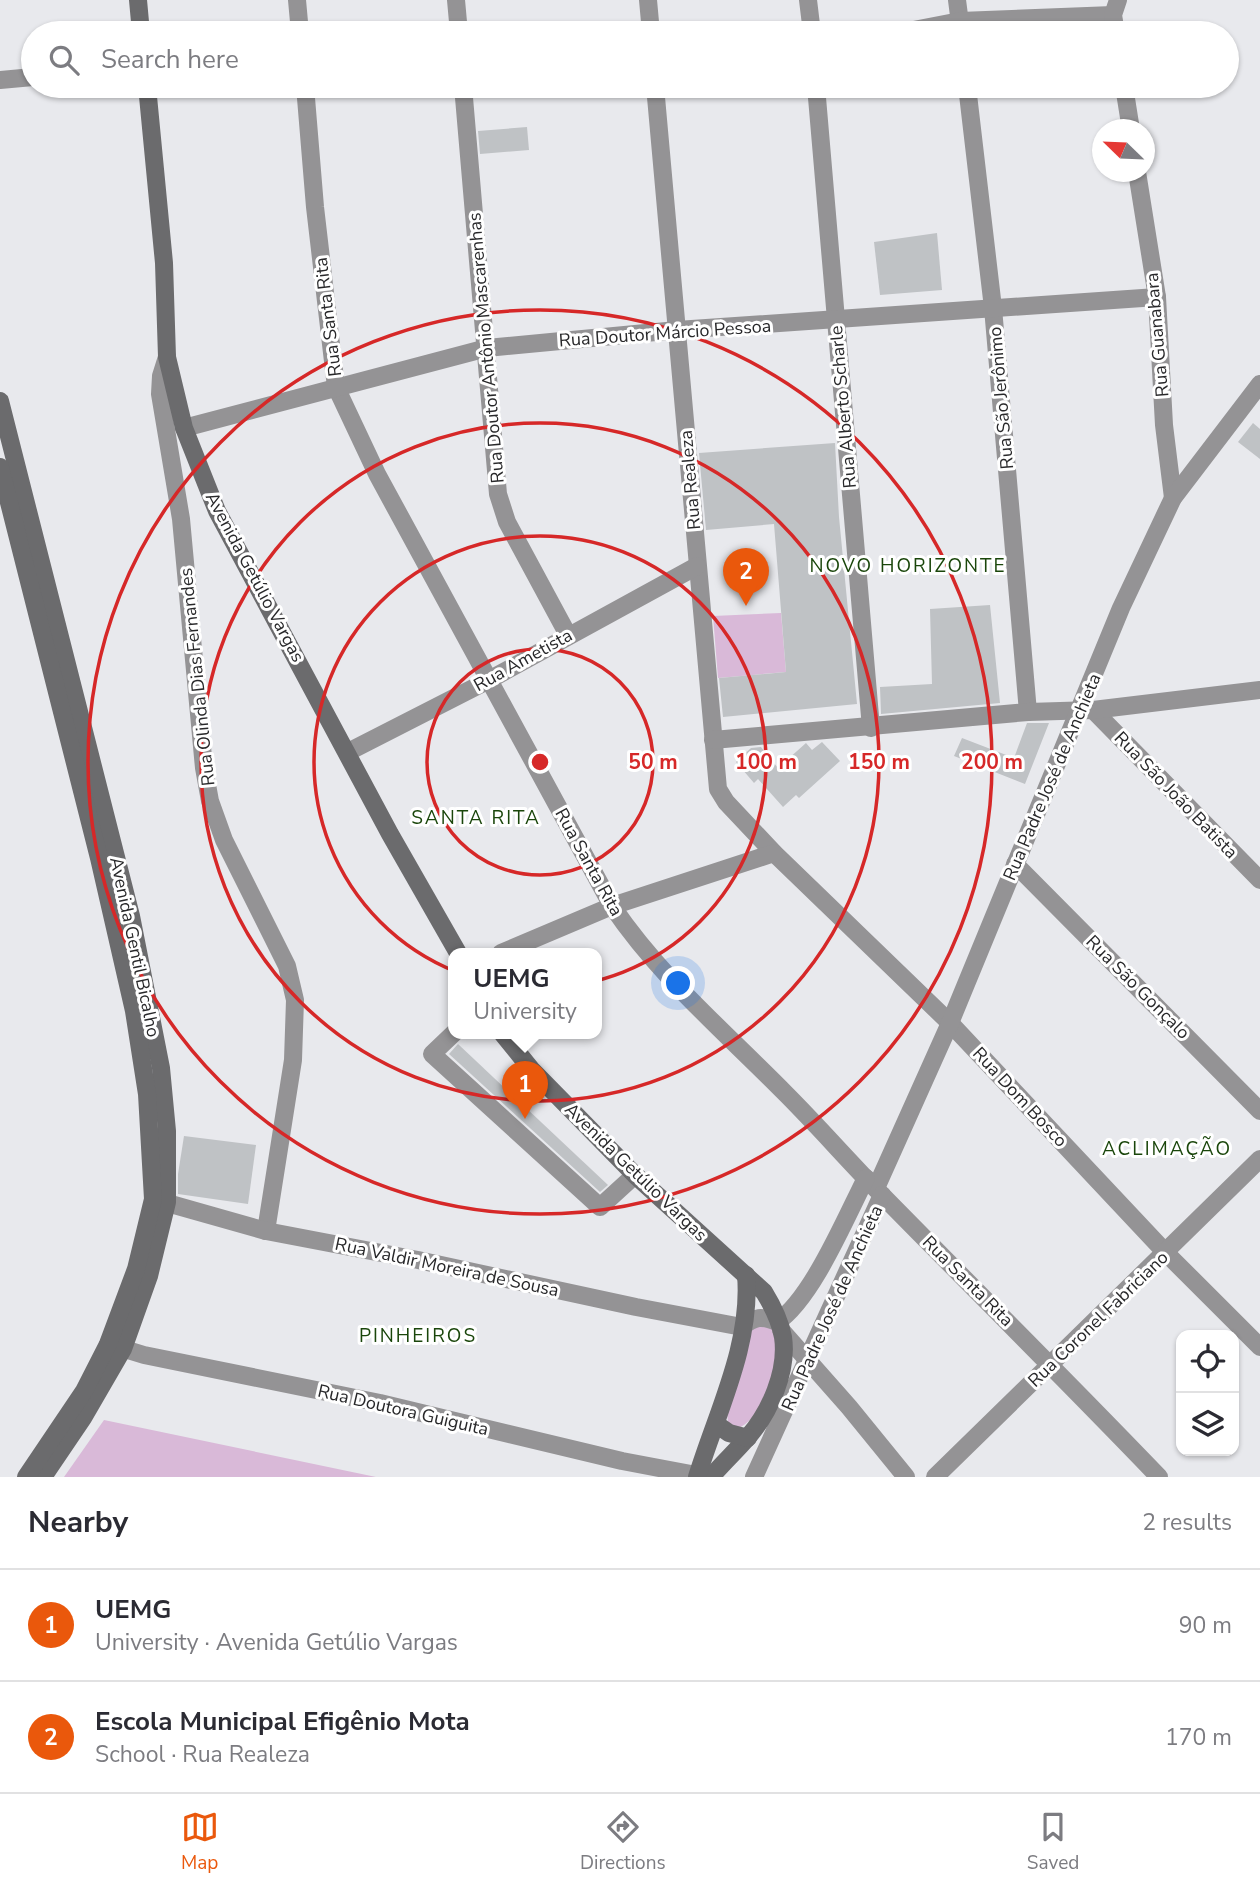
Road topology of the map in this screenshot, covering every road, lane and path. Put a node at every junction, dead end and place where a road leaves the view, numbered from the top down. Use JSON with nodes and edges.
{"nodes":[{"id":1,"x":138,"y":0,"type":"edge"},
{"id":2,"x":297,"y":0,"type":"edge"},
{"id":3,"x":456,"y":0,"type":"edge"},
{"id":4,"x":648,"y":0,"type":"edge"},
{"id":5,"x":808,"y":0,"type":"edge"},
{"id":6,"x":957,"y":0,"type":"edge"},
{"id":7,"x":1116,"y":7,"type":"edge"},
{"id":8,"x":140,"y":21,"type":"edge"},
{"id":9,"x":299,"y":21,"type":"edge"},
{"id":10,"x":458,"y":21,"type":"edge"},
{"id":11,"x":650,"y":21,"type":"edge"},
{"id":12,"x":811,"y":21,"type":"edge"},
{"id":13,"x":960,"y":21,"type":"edge"},
{"id":14,"x":1008,"y":21,"type":"edge"},
{"id":15,"x":21,"y":78,"type":"edge"},
{"id":16,"x":0,"y":79,"type":"edge"},
{"id":17,"x":147,"y":98,"type":"edge"},
{"id":18,"x":306,"y":98,"type":"edge"},
{"id":19,"x":464,"y":98,"type":"edge"},
{"id":20,"x":656,"y":98,"type":"edge"},
{"id":21,"x":817,"y":98,"type":"edge"},
{"id":22,"x":969,"y":98,"type":"edge"},
{"id":23,"x":1126,"y":98,"type":"edge"},
{"id":24,"x":1129,"y":119,"type":"edge"},
{"id":25,"x":1139,"y":182,"type":"edge"},
{"id":26,"x":1157,"y":297,"type":"junction"},
{"id":27,"x":993,"y":307,"type":"junction"},
{"id":28,"x":835,"y":320,"type":"junction"},
{"id":29,"x":677,"y":330,"type":"junction"},
{"id":30,"x":486,"y":348,"type":"junction"},
{"id":31,"x":336,"y":387,"type":"junction"},
{"id":32,"x":1256,"y":394,"type":"edge"},
{"id":33,"x":0,"y":401,"type":"edge"},
{"id":34,"x":175,"y":420,"type":"junction"},
{"id":35,"x":0,"y":467,"type":"edge"},
{"id":36,"x":1173,"y":498,"type":"junction"},
{"id":37,"x":697,"y":566,"type":"junction"},
{"id":38,"x":569,"y":635,"type":"junction"},
{"id":39,"x":489,"y":680,"type":"junction"},
{"id":40,"x":1260,"y":690,"type":"edge"},
{"id":41,"x":1087,"y":710,"type":"junction"},
{"id":42,"x":1028,"y":712,"type":"junction"},
{"id":43,"x":871,"y":728,"type":"junction"},
{"id":44,"x":713,"y":740,"type":"junction"},
{"id":45,"x":348,"y":752,"type":"junction"},
{"id":46,"x":774,"y":853,"type":"junction"},
{"id":47,"x":1015,"y":864,"type":"junction"},
{"id":48,"x":1260,"y":880,"type":"edge"},
{"id":49,"x":612,"y":906,"type":"junction"},
{"id":50,"x":455,"y":948,"type":"edge"},
{"id":51,"x":512,"y":948,"type":"edge"},
{"id":52,"x":950,"y":1023,"type":"junction"},
{"id":53,"x":448,"y":1039,"type":"edge"},
{"id":54,"x":507,"y":1039,"type":"edge"},
{"id":55,"x":1260,"y":1111,"type":"edge"},
{"id":56,"x":1260,"y":1159,"type":"edge"},
{"id":57,"x":635,"y":1175,"type":"junction"},
{"id":58,"x":875,"y":1187,"type":"junction"},
{"id":59,"x":160,"y":1201,"type":"junction"},
{"id":60,"x":266,"y":1231,"type":"junction"},
{"id":61,"x":1166,"y":1253,"type":"junction"},
{"id":62,"x":746,"y":1275,"type":"junction"},
{"id":63,"x":779,"y":1326,"type":"junction"},
{"id":64,"x":742,"y":1327,"type":"junction"},
{"id":65,"x":116,"y":1347,"type":"junction"},
{"id":66,"x":1260,"y":1347,"type":"edge"},
{"id":67,"x":807,"y":1360,"type":"junction"},
{"id":68,"x":1051,"y":1364,"type":"junction"},
{"id":69,"x":781,"y":1421,"type":"junction"},
{"id":70,"x":716,"y":1424,"type":"junction"},
{"id":71,"x":751,"y":1434,"type":"junction"},
{"id":72,"x":703,"y":1476,"type":"edge"},
{"id":73,"x":26,"y":1477,"type":"edge"},
{"id":74,"x":43,"y":1477,"type":"edge"},
{"id":75,"x":754,"y":1477,"type":"edge"},
{"id":76,"x":906,"y":1477,"type":"edge"},
{"id":77,"x":934,"y":1477,"type":"edge"},
{"id":78,"x":1159,"y":1477,"type":"edge"}],
"edges":[{"from":1,"to":8,"type":"main road"},
{"from":2,"to":9,"type":"street"},
{"from":3,"to":10,"type":"street"},
{"from":4,"to":11,"type":"street"},
{"from":5,"to":12,"type":"street"},
{"from":6,"to":13,"type":"street"},
{"from":7,"to":14,"type":"street"},
{"from":15,"to":16,"type":"street"},
{"from":17,"to":34,"type":"main road","name":"Avenida Getúlio Vargas"},
{"from":18,"to":31,"type":"street","name":"Rua Santa Rita"},
{"from":19,"to":30,"type":"street","name":"Rua Doutor Antônio Mascarenhas"},
{"from":20,"to":29,"type":"street","name":"Rua Realeza"},
{"from":21,"to":28,"type":"street","name":"Rua Alberto Scharle"},
{"from":22,"to":27,"type":"street","name":"Rua São Jerônimo"},
{"from":23,"to":24,"type":"street"},
{"from":25,"to":26,"type":"street","name":"Rua Guanabara"},
{"from":26,"to":27,"type":"street","name":"Rua Doutor Márcio Pessoa"},
{"from":26,"to":36,"type":"street","name":"Rua Guanabara"},
{"from":27,"to":28,"type":"street","name":"Rua Doutor Márcio Pessoa"},
{"from":27,"to":42,"type":"street","name":"Rua São Jerônimo"},
{"from":28,"to":29,"type":"street","name":"Rua Doutor Márcio Pessoa"},
{"from":28,"to":43,"type":"street","name":"Rua Alberto Scharle"},
{"from":29,"to":30,"type":"street","name":"Rua Doutor Márcio Pessoa"},
{"from":29,"to":37,"type":"street","name":"Rua Realeza"},
{"from":30,"to":31,"type":"street","name":"Rua Doutor Márcio Pessoa"},
{"from":30,"to":38,"type":"street","name":"Rua Doutor Antônio Mascarenhas"},
{"from":31,"to":34,"type":"street","name":"Rua Doutor Márcio Pessoa"},
{"from":31,"to":39,"type":"street","name":"Rua Santa Rita"},
{"from":32,"to":36,"type":"street","name":"Rua Padre José de Anchieta"},
{"from":33,"to":59,"type":"main road","name":"Avenida Gentil Bicalho"},
{"from":34,"to":45,"type":"main road","name":"Avenida Getúlio Vargas"},
{"from":34,"to":60,"type":"street","name":"Rua Olinda Dias Fernandes"},
{"from":35,"to":59,"type":"main road","name":"Avenida Gentil Bicalho"},
{"from":36,"to":41,"type":"street","name":"Rua Padre José de Anchieta"},
{"from":37,"to":38,"type":"street","name":"Rua Ametista"},
{"from":37,"to":44,"type":"street","name":"Rua Realeza"},
{"from":38,"to":39,"type":"street","name":"Rua Ametista"},
{"from":39,"to":45,"type":"street","name":"Rua Ametista"},
{"from":39,"to":49,"type":"street","name":"Rua Santa Rita"},
{"from":40,"to":41,"type":"street"},
{"from":41,"to":42,"type":"street"},
{"from":41,"to":47,"type":"street","name":"Rua Padre José de Anchieta"},
{"from":41,"to":48,"type":"street","name":"Rua São João Batista"},
{"from":42,"to":43,"type":"street"},
{"from":43,"to":44,"type":"street"},
{"from":44,"to":46,"type":"street","name":"Rua Realeza"},
{"from":45,"to":50,"type":"main road","name":"Avenida Getúlio Vargas"},
{"from":46,"to":49,"type":"street"},
{"from":46,"to":52,"type":"street","name":"Rua Dom Bosco"},
{"from":47,"to":52,"type":"street","name":"Rua Padre José de Anchieta"},
{"from":47,"to":55,"type":"street","name":"Rua São Gonçalo"},
{"from":49,"to":51,"type":"street"},
{"from":49,"to":58,"type":"street","name":"Rua Santa Rita"},
{"from":52,"to":58,"type":"street","name":"Rua Padre José de Anchieta"},
{"from":52,"to":61,"type":"street","name":"Rua Dom Bosco"},
{"from":53,"to":57,"type":"street"},
{"from":54,"to":57,"type":"main road","name":"Avenida Getúlio Vargas"},
{"from":56,"to":61,"type":"street","name":"Rua Coronel Fabriciano"},
{"from":57,"to":62,"type":"main road","name":"Avenida Getúlio Vargas"},
{"from":58,"to":63,"type":"street","name":"Rua Padre José de Anchieta"},
{"from":58,"to":67,"type":"street","name":"Rua Padre José de Anchieta"},
{"from":58,"to":68,"type":"street","name":"Rua Santa Rita"},
{"from":59,"to":60,"type":"street","name":"Rua Valdir Moreira de Sousa"},
{"from":59,"to":65,"type":"main road","name":"Avenida Gentil Bicalho"},
{"from":60,"to":64,"type":"street","name":"Rua Valdir Moreira de Sousa"},
{"from":61,"to":66,"type":"street","name":"Rua Dom Bosco"},
{"from":61,"to":68,"type":"street","name":"Rua Coronel Fabriciano"},
{"from":62,"to":63,"type":"main road","name":"Avenida Getúlio Vargas"},
{"from":62,"to":64,"type":"main road"},
{"from":63,"to":64,"type":"street"},
{"from":63,"to":67,"type":"street"},
{"from":63,"to":71,"type":"main road"},
{"from":64,"to":70,"type":"main road"},
{"from":65,"to":72,"type":"street","name":"Rua Doutora Guiguita"},
{"from":65,"to":73,"type":"main road","name":"Avenida Gentil Bicalho"},
{"from":65,"to":74,"type":"main road","name":"Avenida Gentil Bicalho"},
{"from":67,"to":69,"type":"street","name":"Rua Padre José de Anchieta"},
{"from":67,"to":76,"type":"street"},
{"from":68,"to":77,"type":"street","name":"Rua Coronel Fabriciano"},
{"from":68,"to":78,"type":"street","name":"Rua Santa Rita"},
{"from":69,"to":71,"type":"street"},
{"from":69,"to":75,"type":"street","name":"Rua Padre José de Anchieta"},
{"from":70,"to":71,"type":"main road"},
{"from":70,"to":72,"type":"main road"},
{"from":71,"to":72,"type":"main road"}]}
